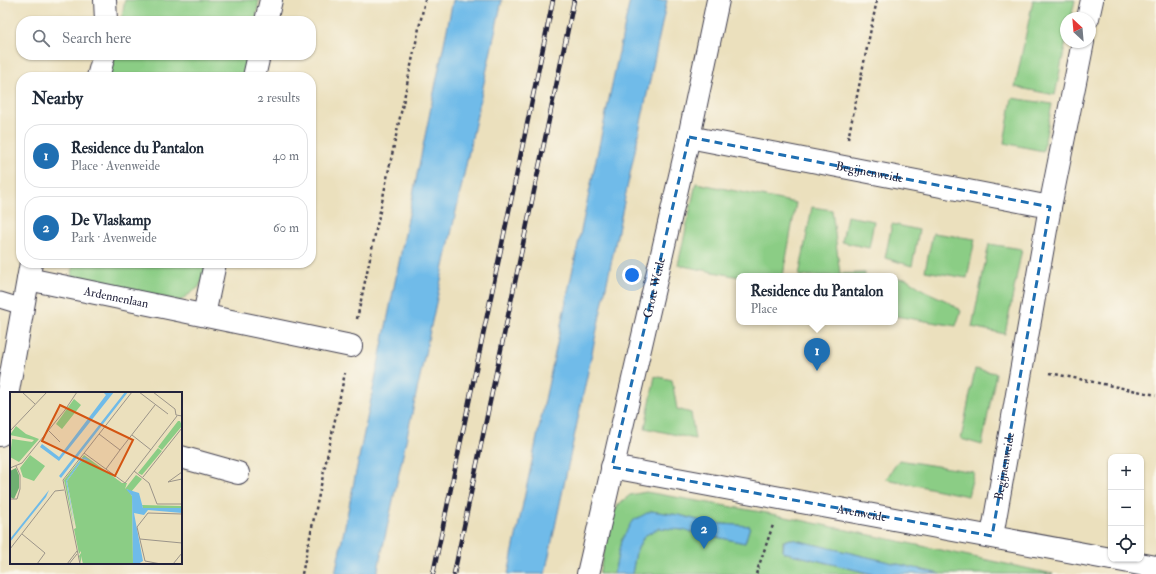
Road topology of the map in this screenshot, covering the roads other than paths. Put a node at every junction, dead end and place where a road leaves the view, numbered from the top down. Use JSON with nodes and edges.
{"nodes":[{"id":1,"x":105,"y":0,"type":"edge"},
{"id":2,"x":271,"y":0,"type":"edge"},
{"id":3,"x":718,"y":0,"type":"edge"},
{"id":4,"x":1092,"y":0,"type":"edge"},
{"id":5,"x":1089,"y":12,"type":"edge"},
{"id":6,"x":106,"y":16,"type":"edge"},
{"id":7,"x":267,"y":16,"type":"edge"},
{"id":8,"x":1082,"y":48,"type":"edge"},
{"id":9,"x":103,"y":60,"type":"edge"},
{"id":10,"x":258,"y":60,"type":"edge"},
{"id":11,"x":99,"y":72,"type":"edge"},
{"id":12,"x":255,"y":72,"type":"edge"},
{"id":13,"x":689,"y":136,"type":"junction"},
{"id":14,"x":1050,"y":207,"type":"junction"},
{"id":15,"x":214,"y":268,"type":"edge"},
{"id":16,"x":30,"y":271,"type":"edge"},
{"id":17,"x":0,"y":300,"type":"edge"},
{"id":18,"x":24,"y":307,"type":"junction"},
{"id":19,"x":204,"y":315,"type":"junction"},
{"id":20,"x":351,"y":346,"type":"road end"},
{"id":21,"x":11,"y":392,"type":"edge"},
{"id":22,"x":10,"y":395,"type":"edge"},
{"id":23,"x":8,"y":408,"type":"edge"},
{"id":24,"x":0,"y":435,"type":"edge"},
{"id":25,"x":182,"y":457,"type":"edge"},
{"id":26,"x":612,"y":467,"type":"junction"},
{"id":27,"x":238,"y":473,"type":"dead end"},
{"id":28,"x":992,"y":536,"type":"junction"},
{"id":29,"x":1108,"y":558,"type":"edge"},
{"id":30,"x":1128,"y":562,"type":"edge"},
{"id":31,"x":1156,"y":567,"type":"edge"},
{"id":32,"x":588,"y":574,"type":"edge"}],
"edges":[{"from":1,"to":6,"type":"street"},
{"from":2,"to":7,"type":"street"},
{"from":3,"to":13,"type":"street","name":"Grote Weide"},
{"from":4,"to":5,"type":"street"},
{"from":8,"to":14,"type":"street","name":"Begijnenweide"},
{"from":9,"to":11,"type":"street"},
{"from":10,"to":12,"type":"street"},
{"from":13,"to":14,"type":"street","name":"Begijnenweide"},
{"from":13,"to":26,"type":"street","name":"Grote Weide"},
{"from":14,"to":28,"type":"street","name":"Begijnenweide"},
{"from":15,"to":19,"type":"street"},
{"from":16,"to":18,"type":"street","name":"Ardennenlaan"},
{"from":16,"to":19,"type":"street","name":"Ardennenlaan"},
{"from":17,"to":18,"type":"lane"},
{"from":18,"to":21,"type":"street","name":"Ardennenlaan"},
{"from":19,"to":20,"type":"street","name":"Ardennenlaan"},
{"from":22,"to":23,"type":"street","name":"Ardennenlaan"},
{"from":23,"to":24,"type":"street","name":"Ardennenlaan"},
{"from":25,"to":27,"type":"street"},
{"from":26,"to":28,"type":"street","name":"Avenweide"},
{"from":26,"to":32,"type":"street","name":"Grote Weide"},
{"from":28,"to":29,"type":"street","name":"Avenweide"},
{"from":30,"to":31,"type":"street","name":"Avenweide"}]}
